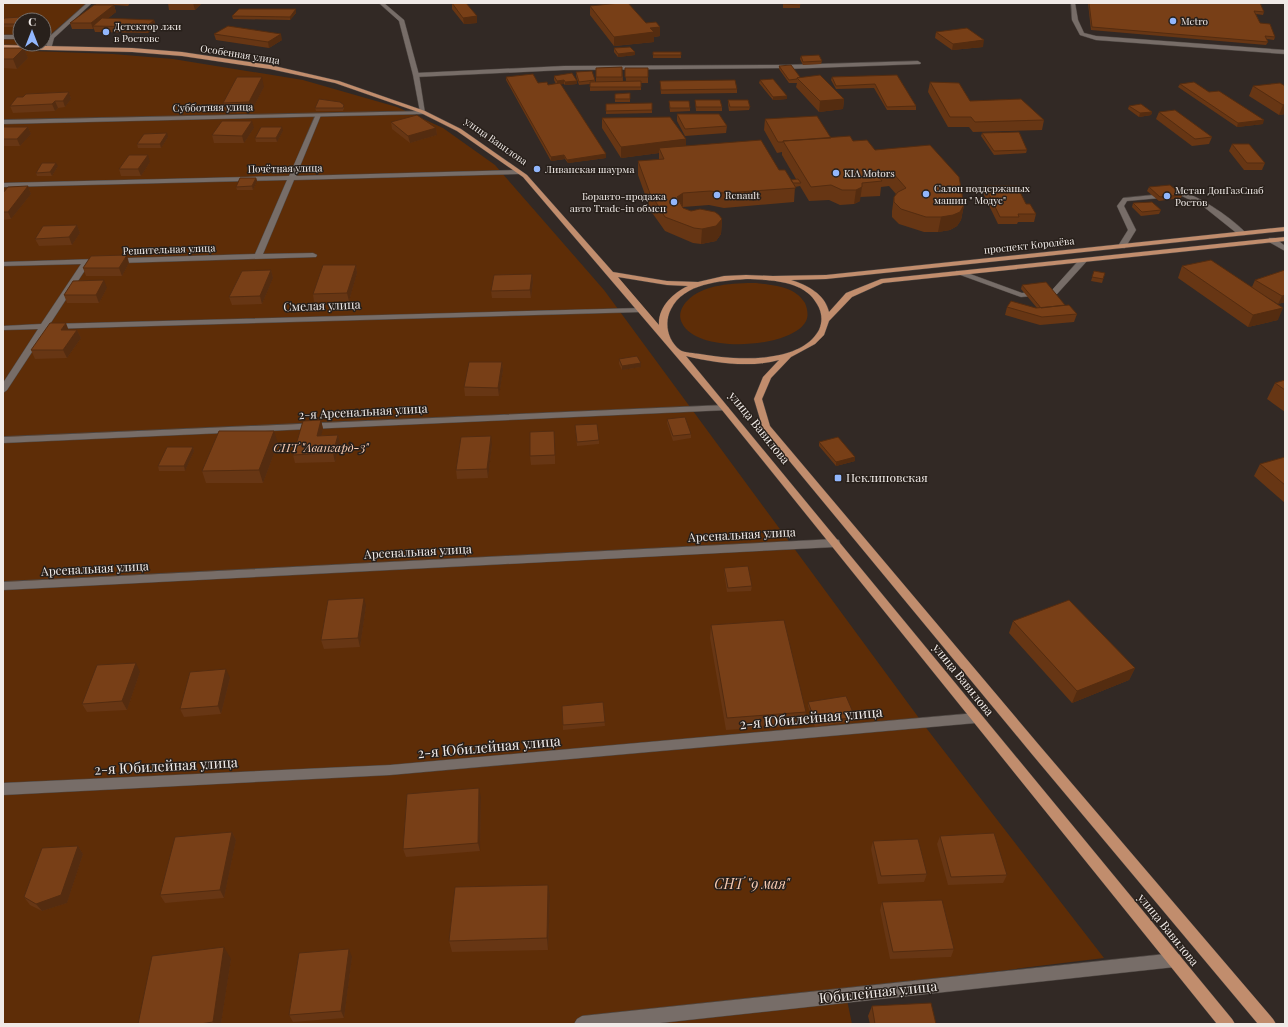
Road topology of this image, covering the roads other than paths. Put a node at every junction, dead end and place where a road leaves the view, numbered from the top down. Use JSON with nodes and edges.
{"nodes":[{"id":1,"x":90,"y":3,"type":"edge"},
{"id":2,"x":381,"y":3,"type":"edge"},
{"id":3,"x":1074,"y":3,"type":"edge"},
{"id":4,"x":52,"y":37,"type":"edge"},
{"id":5,"x":52,"y":48,"type":"edge"},
{"id":6,"x":1285,"y":52,"type":"edge"},
{"id":7,"x":918,"y":63,"type":"dead end"},
{"id":8,"x":416,"y":75,"type":"junction"},
{"id":9,"x":423,"y":112,"type":"junction"},
{"id":10,"x":318,"y":115,"type":"junction"},
{"id":11,"x":3,"y":122,"type":"edge"},
{"id":12,"x":519,"y":172,"type":"junction"},
{"id":13,"x":292,"y":178,"type":"junction"},
{"id":14,"x":3,"y":185,"type":"edge"},
{"id":15,"x":1285,"y":229,"type":"edge"},
{"id":16,"x":1242,"y":233,"type":"junction"},
{"id":17,"x":1285,"y":239,"type":"edge"},
{"id":18,"x":1272,"y":240,"type":"junction"},
{"id":19,"x":1122,"y":246,"type":"junction"},
{"id":20,"x":1285,"y":249,"type":"edge"},
{"id":21,"x":312,"y":255,"type":"dead end"},
{"id":22,"x":258,"y":257,"type":"junction"},
{"id":23,"x":1083,"y":261,"type":"junction"},
{"id":24,"x":86,"y":262,"type":"junction"},
{"id":25,"x":3,"y":264,"type":"edge"},
{"id":26,"x":959,"y":273,"type":"junction"},
{"id":27,"x":611,"y":274,"type":"junction"},
{"id":28,"x":775,"y":278,"type":"junction"},
{"id":29,"x":698,"y":284,"type":"junction"},
{"id":30,"x":641,"y":310,"type":"junction"},
{"id":31,"x":827,"y":319,"type":"junction"},
{"id":32,"x":44,"y":326,"type":"junction"},
{"id":33,"x":3,"y":328,"type":"edge"},
{"id":34,"x":666,"y":338,"type":"junction"},
{"id":35,"x":677,"y":352,"type":"junction"},
{"id":36,"x":787,"y":357,"type":"junction"},
{"id":37,"x":3,"y":390,"type":"edge"},
{"id":38,"x":725,"y":408,"type":"junction"},
{"id":39,"x":3,"y":440,"type":"edge"},
{"id":40,"x":835,"y":543,"type":"junction"},
{"id":41,"x":3,"y":586,"type":"edge"},
{"id":42,"x":976,"y":718,"type":"junction"},
{"id":43,"x":3,"y":789,"type":"edge"},
{"id":44,"x":1175,"y":960,"type":"junction"},
{"id":45,"x":582,"y":1024,"type":"edge"},
{"id":46,"x":1227,"y":1024,"type":"edge"},
{"id":47,"x":1268,"y":1024,"type":"edge"}],
"edges":[{"from":1,"to":4,"type":"street"},
{"from":2,"to":8,"type":"street"},
{"from":3,"to":6,"type":"street"},
{"from":5,"to":9,"type":"main road","name":"Особенная улица"},
{"from":7,"to":8,"type":"street"},
{"from":8,"to":9,"type":"street"},
{"from":9,"to":10,"type":"street","name":"Субботняя улица"},
{"from":9,"to":12,"type":"main road","name":"улица Вавилова"},
{"from":10,"to":11,"type":"street","name":"Субботняя улица"},
{"from":10,"to":13,"type":"street"},
{"from":12,"to":13,"type":"street","name":"Почётная улица"},
{"from":12,"to":27,"type":"main road","name":"улица Вавилова"},
{"from":13,"to":14,"type":"street","name":"Почётная улица"},
{"from":13,"to":22,"type":"street"},
{"from":15,"to":16,"type":"main road","name":"проспект Королёва"},
{"from":16,"to":19,"type":"main road","name":"проспект Королёва"},
{"from":16,"to":19,"type":"street"},
{"from":17,"to":18,"type":"main road","name":"проспект Королёва"},
{"from":18,"to":20,"type":"street"},
{"from":18,"to":23,"type":"main road","name":"проспект Королёва"},
{"from":19,"to":28,"type":"main road","name":"проспект Королёва"},
{"from":21,"to":22,"type":"street","name":"Решительная улица"},
{"from":22,"to":24,"type":"street","name":"Решительная улица"},
{"from":23,"to":26,"type":"main road","name":"проспект Королёва"},
{"from":23,"to":26,"type":"street"},
{"from":24,"to":25,"type":"street","name":"Решительная улица"},
{"from":24,"to":32,"type":"street"},
{"from":26,"to":31,"type":"main road","name":"проспект Королёва"},
{"from":27,"to":29,"type":"main road","name":"улица Вавилова"},
{"from":27,"to":30,"type":"main road","name":"улица Вавилова"},
{"from":28,"to":29,"type":"main road","name":"улица Вавилова"},
{"from":28,"to":31,"type":"main road","name":"улица Вавилова"},
{"from":29,"to":34,"type":"main road","name":"улица Вавилова"},
{"from":30,"to":32,"type":"street","name":"Смелая улица"},
{"from":30,"to":34,"type":"main road","name":"улица Вавилова"},
{"from":31,"to":36,"type":"main road","name":"улица Вавилова"},
{"from":32,"to":33,"type":"street","name":"Смелая улица"},
{"from":32,"to":37,"type":"street"},
{"from":34,"to":35,"type":"main road","name":"улица Вавилова"},
{"from":35,"to":36,"type":"main road","name":"улица Вавилова"},
{"from":35,"to":38,"type":"main road","name":"улица Вавилова"},
{"from":36,"to":47,"type":"main road","name":"улица Вавилова"},
{"from":38,"to":39,"type":"street","name":"2-я Арсенальная улица"},
{"from":38,"to":40,"type":"main road","name":"улица Вавилова"},
{"from":40,"to":41,"type":"street","name":"Арсенальная улица"},
{"from":40,"to":42,"type":"main road","name":"улица Вавилова"},
{"from":42,"to":43,"type":"street","name":"2-я Юбилейная улица"},
{"from":42,"to":44,"type":"main road","name":"улица Вавилова"},
{"from":44,"to":45,"type":"street","name":"Юбилейная улица"},
{"from":44,"to":46,"type":"main road","name":"улица Вавилова"}]}
